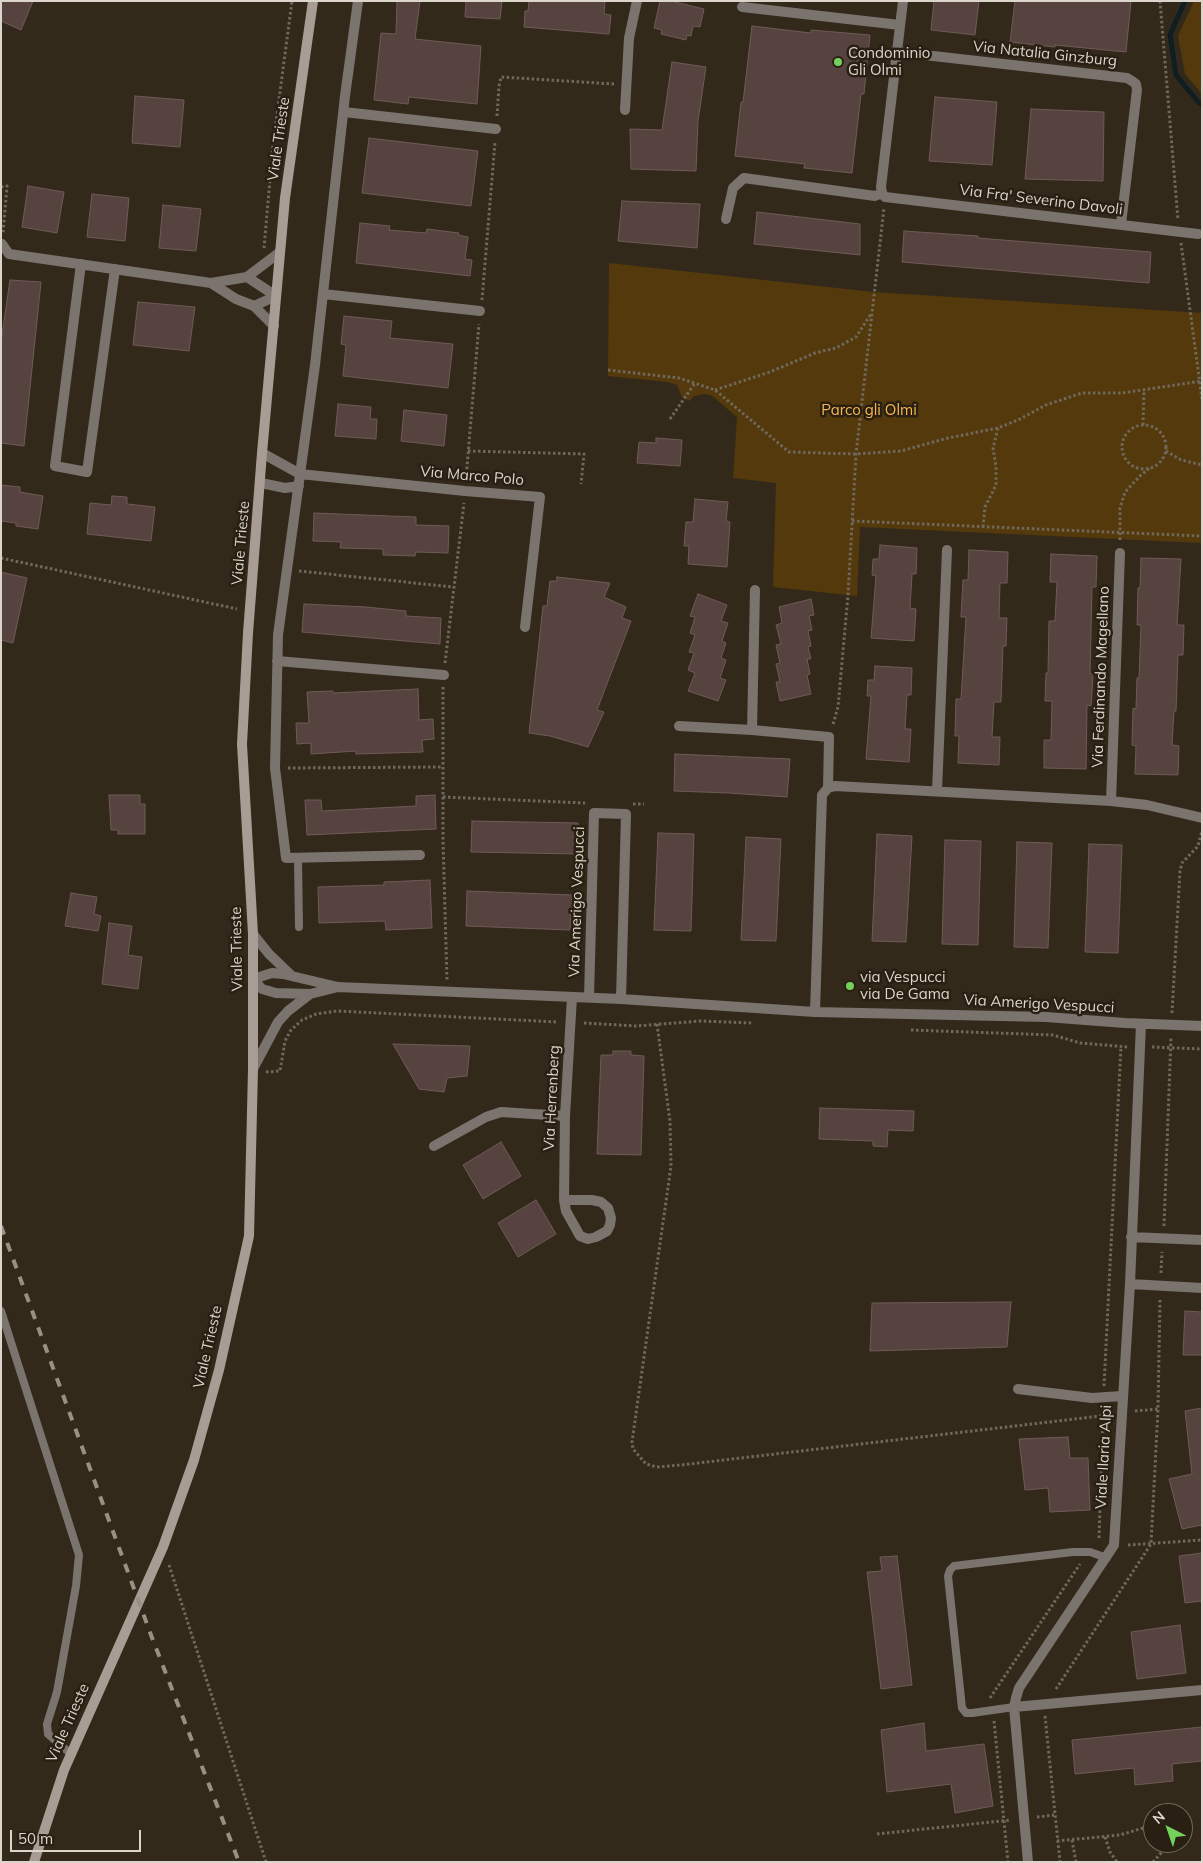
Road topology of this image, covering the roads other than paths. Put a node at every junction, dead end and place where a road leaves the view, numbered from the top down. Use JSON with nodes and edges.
{"nodes":[{"id":1,"x":313,"y":1,"type":"edge"},
{"id":2,"x":358,"y":1,"type":"edge"},
{"id":3,"x":638,"y":1,"type":"edge"},
{"id":4,"x":903,"y":1,"type":"edge"},
{"id":5,"x":742,"y":7,"type":"dead end"},
{"id":6,"x":900,"y":25,"type":"junction"},
{"id":7,"x":898,"y":52,"type":"junction"},
{"id":8,"x":625,"y":110,"type":"dead end"},
{"id":9,"x":344,"y":112,"type":"junction"},
{"id":10,"x":496,"y":128,"type":"dead end"},
{"id":11,"x":883,"y":195,"type":"junction"},
{"id":12,"x":726,"y":218,"type":"dead end"},
{"id":13,"x":1121,"y":224,"type":"junction"},
{"id":14,"x":1198,"y":234,"type":"dead end"},
{"id":15,"x":2,"y":244,"type":"edge"},
{"id":16,"x":280,"y":252,"type":"junction"},
{"id":17,"x":81,"y":264,"type":"junction"},
{"id":18,"x":115,"y":269,"type":"junction"},
{"id":19,"x":247,"y":277,"type":"junction"},
{"id":20,"x":211,"y":283,"type":"junction"},
{"id":21,"x":323,"y":294,"type":"junction"},
{"id":22,"x":276,"y":296,"type":"junction"},
{"id":23,"x":254,"y":306,"type":"junction"},
{"id":24,"x":480,"y":311,"type":"dead end"},
{"id":25,"x":274,"y":326,"type":"junction"},
{"id":26,"x":262,"y":453,"type":"junction"},
{"id":27,"x":300,"y":474,"type":"junction"},
{"id":28,"x":261,"y":483,"type":"junction"},
{"id":29,"x":299,"y":486,"type":"junction"},
{"id":30,"x":947,"y":550,"type":"dead end"},
{"id":31,"x":1120,"y":553,"type":"dead end"},
{"id":32,"x":755,"y":590,"type":"dead end"},
{"id":33,"x":525,"y":627,"type":"dead end"},
{"id":34,"x":278,"y":662,"type":"junction"},
{"id":35,"x":444,"y":675,"type":"dead end"},
{"id":36,"x":679,"y":726,"type":"dead end"},
{"id":37,"x":752,"y":730,"type":"junction"},
{"id":38,"x":828,"y":788,"type":"junction"},
{"id":39,"x":937,"y":791,"type":"junction"},
{"id":40,"x":1111,"y":801,"type":"junction"},
{"id":41,"x":1202,"y":818,"type":"edge"},
{"id":42,"x":420,"y":855,"type":"dead end"},
{"id":43,"x":298,"y":858,"type":"junction"},
{"id":44,"x":299,"y":927,"type":"dead end"},
{"id":45,"x":253,"y":934,"type":"junction"},
{"id":46,"x":294,"y":977,"type":"junction"},
{"id":47,"x":253,"y":979,"type":"junction"},
{"id":48,"x":338,"y":988,"type":"junction"},
{"id":49,"x":310,"y":994,"type":"junction"},
{"id":50,"x":572,"y":997,"type":"junction"},
{"id":51,"x":589,"y":997,"type":"junction"},
{"id":52,"x":621,"y":999,"type":"junction"},
{"id":53,"x":816,"y":1012,"type":"junction"},
{"id":54,"x":1141,"y":1024,"type":"junction"},
{"id":55,"x":1202,"y":1026,"type":"edge"},
{"id":56,"x":253,"y":1071,"type":"junction"},
{"id":57,"x":565,"y":1116,"type":"junction"},
{"id":58,"x":434,"y":1146,"type":"dead end"},
{"id":59,"x":564,"y":1200,"type":"junction"},
{"id":60,"x":1131,"y":1237,"type":"junction"},
{"id":61,"x":1202,"y":1240,"type":"edge"},
{"id":62,"x":1130,"y":1284,"type":"junction"},
{"id":63,"x":1202,"y":1288,"type":"edge"},
{"id":64,"x":1,"y":1312,"type":"edge"},
{"id":65,"x":1018,"y":1389,"type":"dead end"},
{"id":66,"x":1122,"y":1396,"type":"junction"},
{"id":67,"x":1107,"y":1558,"type":"junction"},
{"id":68,"x":1202,"y":1690,"type":"edge"},
{"id":69,"x":1014,"y":1707,"type":"junction"},
{"id":70,"x":71,"y":1754,"type":"junction"},
{"id":71,"x":34,"y":1862,"type":"edge"},
{"id":72,"x":1028,"y":1862,"type":"edge"}],
"edges":[{"from":1,"to":16,"type":"main road","name":"Viale Trieste"},
{"from":2,"to":9,"type":"street"},
{"from":3,"to":8,"type":"street"},
{"from":4,"to":6,"type":"street"},
{"from":5,"to":6,"type":"street"},
{"from":6,"to":7,"type":"street"},
{"from":7,"to":11,"type":"street"},
{"from":7,"to":13,"type":"street","name":"Via Natalia Ginzburg"},
{"from":9,"to":10,"type":"street"},
{"from":9,"to":21,"type":"street"},
{"from":11,"to":12,"type":"street","name":"Via Fra' Severino Davoli"},
{"from":11,"to":13,"type":"street","name":"Via Fra' Severino Davoli"},
{"from":13,"to":14,"type":"street","name":"Via Fra' Severino Davoli"},
{"from":15,"to":17,"type":"street"},
{"from":16,"to":19,"type":"street"},
{"from":16,"to":22,"type":"main road","name":"Viale Trieste"},
{"from":17,"to":18,"type":"street"},
{"from":17,"to":18,"type":"street"},
{"from":18,"to":20,"type":"street"},
{"from":19,"to":20,"type":"street"},
{"from":19,"to":22,"type":"street"},
{"from":20,"to":23,"type":"street"},
{"from":21,"to":24,"type":"street"},
{"from":21,"to":27,"type":"street"},
{"from":22,"to":23,"type":"street"},
{"from":22,"to":25,"type":"main road","name":"Viale Trieste"},
{"from":23,"to":25,"type":"street"},
{"from":25,"to":26,"type":"main road","name":"Viale Trieste"},
{"from":26,"to":27,"type":"street","name":"Via Marco Polo"},
{"from":26,"to":28,"type":"main road","name":"Viale Trieste"},
{"from":27,"to":29,"type":"street"},
{"from":27,"to":33,"type":"street","name":"Via Marco Polo"},
{"from":28,"to":29,"type":"street"},
{"from":28,"to":45,"type":"main road","name":"Viale Trieste"},
{"from":29,"to":34,"type":"street"},
{"from":30,"to":39,"type":"street"},
{"from":31,"to":40,"type":"street","name":"Via Ferdinando Magellano"},
{"from":32,"to":37,"type":"street"},
{"from":34,"to":35,"type":"street"},
{"from":34,"to":43,"type":"street"},
{"from":36,"to":37,"type":"street"},
{"from":37,"to":38,"type":"street"},
{"from":38,"to":39,"type":"street"},
{"from":38,"to":53,"type":"street"},
{"from":39,"to":40,"type":"street"},
{"from":40,"to":41,"type":"street"},
{"from":42,"to":43,"type":"street"},
{"from":43,"to":44,"type":"lane"},
{"from":45,"to":46,"type":"street","name":"Via Amerigo Vespucci"},
{"from":45,"to":47,"type":"main road","name":"Viale Trieste"},
{"from":46,"to":47,"type":"street","name":"Via Amerigo Vespucci"},
{"from":46,"to":48,"type":"street","name":"Via Amerigo Vespucci"},
{"from":47,"to":49,"type":"street","name":"Via Amerigo Vespucci"},
{"from":47,"to":56,"type":"main road","name":"Viale Trieste"},
{"from":48,"to":49,"type":"street","name":"Via Amerigo Vespucci"},
{"from":48,"to":50,"type":"street","name":"Via Amerigo Vespucci"},
{"from":49,"to":56,"type":"street","name":"Via Amerigo Vespucci"},
{"from":50,"to":51,"type":"street","name":"Via Amerigo Vespucci"},
{"from":50,"to":57,"type":"street","name":"Via Herrenberg"},
{"from":51,"to":52,"type":"street","name":"Via Amerigo Vespucci"},
{"from":51,"to":52,"type":"street","name":"Via Amerigo Vespucci"},
{"from":52,"to":53,"type":"street","name":"Via Amerigo Vespucci"},
{"from":53,"to":54,"type":"street","name":"Via Amerigo Vespucci"},
{"from":54,"to":55,"type":"street","name":"Via Amerigo Vespucci"},
{"from":54,"to":60,"type":"street","name":"Viale Ilaria Alpi"},
{"from":56,"to":70,"type":"main road","name":"Viale Trieste"},
{"from":57,"to":58,"type":"street"},
{"from":57,"to":59,"type":"street","name":"Via Herrenberg"},
{"from":59,"to":59,"type":"street","name":"Via Herrenberg"},
{"from":60,"to":61,"type":"street"},
{"from":60,"to":62,"type":"street","name":"Viale Ilaria Alpi"},
{"from":62,"to":63,"type":"street"},
{"from":62,"to":66,"type":"street","name":"Viale Ilaria Alpi"},
{"from":64,"to":70,"type":"lane"},
{"from":65,"to":66,"type":"street"},
{"from":66,"to":67,"type":"street","name":"Viale Ilaria Alpi"},
{"from":67,"to":69,"type":"street","name":"Viale Ilaria Alpi"},
{"from":67,"to":69,"type":"lane"},
{"from":68,"to":69,"type":"street"},
{"from":69,"to":72,"type":"street","name":"Viale Ilaria Alpi"},
{"from":70,"to":71,"type":"main road","name":"Viale Trieste"}]}
